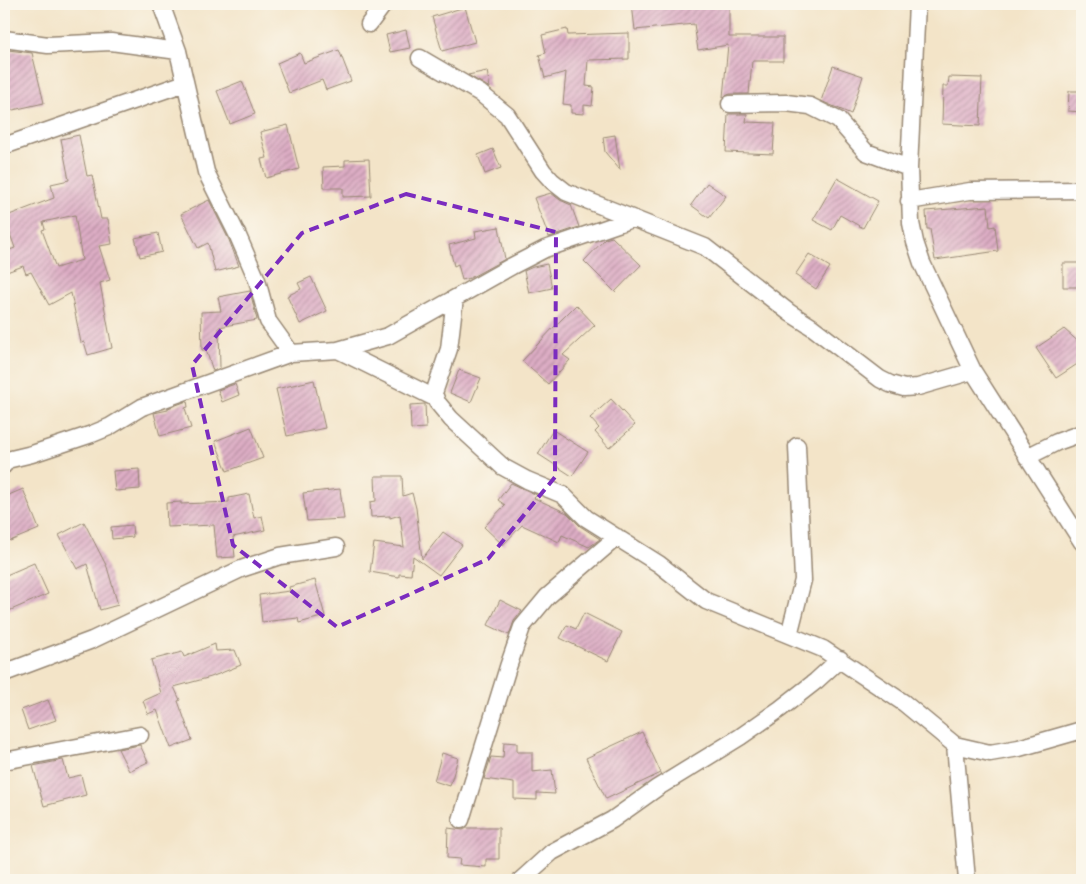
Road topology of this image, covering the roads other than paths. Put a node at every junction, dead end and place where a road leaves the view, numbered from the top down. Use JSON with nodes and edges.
{"nodes":[{"id":1,"x":162,"y":4,"type":"edge"},
{"id":2,"x":384,"y":4,"type":"edge"},
{"id":3,"x":917,"y":4,"type":"edge"},
{"id":4,"x":369,"y":24,"type":"dead end"},
{"id":5,"x":4,"y":39,"type":"edge"},
{"id":6,"x":178,"y":51,"type":"junction"},
{"id":7,"x":420,"y":58,"type":"dead end"},
{"id":8,"x":185,"y":83,"type":"junction"},
{"id":9,"x":730,"y":104,"type":"dead end"},
{"id":10,"x":4,"y":146,"type":"edge"},
{"id":11,"x":908,"y":168,"type":"junction"},
{"id":12,"x":1082,"y":190,"type":"edge"},
{"id":13,"x":909,"y":201,"type":"junction"},
{"id":14,"x":632,"y":219,"type":"junction"},
{"id":15,"x":455,"y":298,"type":"junction"},
{"id":16,"x":338,"y":350,"type":"junction"},
{"id":17,"x":291,"y":353,"type":"junction"},
{"id":18,"x":973,"y":371,"type":"junction"},
{"id":19,"x":435,"y":398,"type":"junction"},
{"id":20,"x":1082,"y":433,"type":"edge"},
{"id":21,"x":797,"y":446,"type":"dead end"},
{"id":22,"x":1028,"y":457,"type":"junction"},
{"id":23,"x":4,"y":465,"type":"edge"},
{"id":24,"x":617,"y":537,"type":"junction"},
{"id":25,"x":1082,"y":542,"type":"edge"},
{"id":26,"x":336,"y":547,"type":"dead end"},
{"id":27,"x":789,"y":635,"type":"junction"},
{"id":28,"x":840,"y":659,"type":"junction"},
{"id":29,"x":4,"y":673,"type":"edge"},
{"id":30,"x":1082,"y":730,"type":"edge"},
{"id":31,"x":140,"y":735,"type":"dead end"},
{"id":32,"x":955,"y":744,"type":"junction"},
{"id":33,"x":4,"y":761,"type":"edge"},
{"id":34,"x":461,"y":820,"type":"dead end"},
{"id":35,"x":521,"y":880,"type":"edge"},
{"id":36,"x":967,"y":880,"type":"edge"}],
"edges":[{"from":1,"to":6,"type":"street"},
{"from":2,"to":4,"type":"street"},
{"from":3,"to":11,"type":"street"},
{"from":5,"to":6,"type":"street"},
{"from":6,"to":8,"type":"street"},
{"from":7,"to":14,"type":"street"},
{"from":8,"to":10,"type":"street"},
{"from":8,"to":17,"type":"street"},
{"from":9,"to":11,"type":"street"},
{"from":11,"to":13,"type":"street"},
{"from":12,"to":13,"type":"street"},
{"from":13,"to":18,"type":"street"},
{"from":14,"to":15,"type":"street"},
{"from":14,"to":18,"type":"street"},
{"from":15,"to":16,"type":"street"},
{"from":15,"to":19,"type":"street"},
{"from":16,"to":17,"type":"street"},
{"from":16,"to":19,"type":"street"},
{"from":17,"to":23,"type":"street"},
{"from":18,"to":22,"type":"street"},
{"from":19,"to":24,"type":"street"},
{"from":20,"to":22,"type":"street"},
{"from":21,"to":27,"type":"street"},
{"from":22,"to":25,"type":"street"},
{"from":24,"to":27,"type":"street"},
{"from":24,"to":34,"type":"street"},
{"from":26,"to":29,"type":"street"},
{"from":27,"to":28,"type":"street"},
{"from":28,"to":32,"type":"street"},
{"from":28,"to":35,"type":"street"},
{"from":30,"to":32,"type":"street"},
{"from":31,"to":33,"type":"street"},
{"from":32,"to":36,"type":"street"}]}
